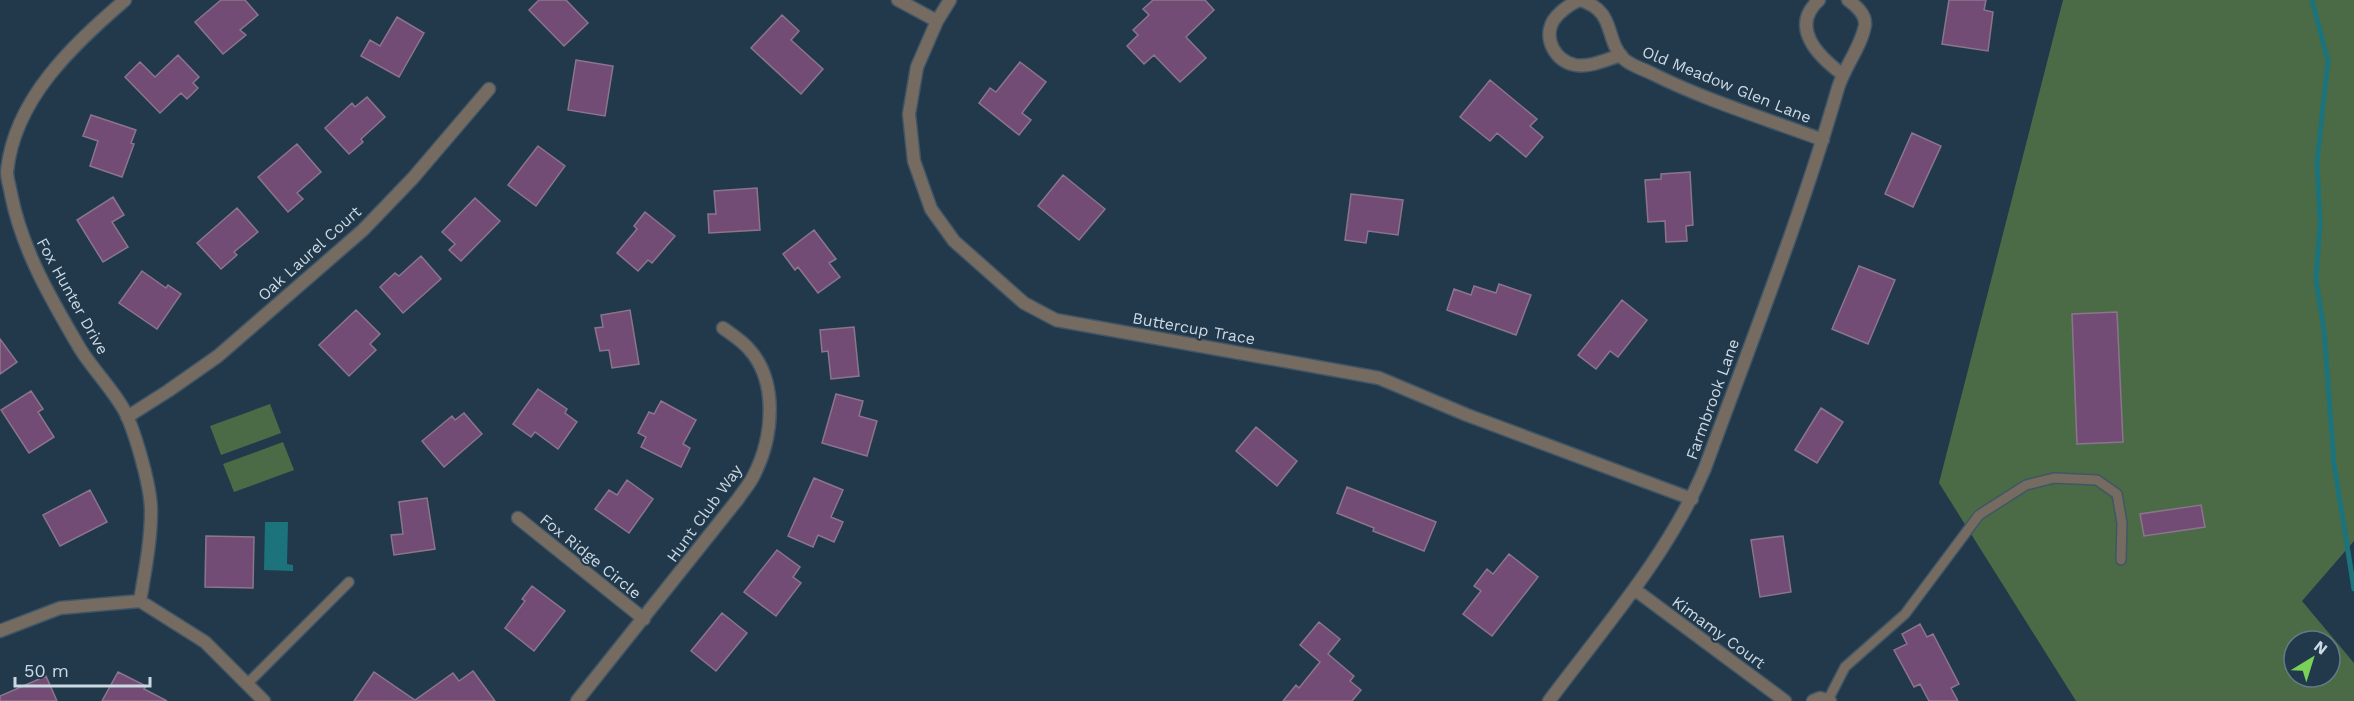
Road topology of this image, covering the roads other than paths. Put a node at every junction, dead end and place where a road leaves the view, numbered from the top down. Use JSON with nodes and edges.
{"nodes":[{"id":1,"x":125,"y":0,"type":"edge"},
{"id":2,"x":898,"y":0,"type":"edge"},
{"id":3,"x":950,"y":0,"type":"edge"},
{"id":4,"x":1579,"y":0,"type":"edge"},
{"id":5,"x":1819,"y":0,"type":"edge"},
{"id":6,"x":1848,"y":0,"type":"edge"},
{"id":7,"x":937,"y":21,"type":"junction"},
{"id":8,"x":1621,"y":55,"type":"junction"},
{"id":9,"x":1842,"y":74,"type":"junction"},
{"id":10,"x":489,"y":89,"type":"dead end"},
{"id":11,"x":1823,"y":141,"type":"junction"},
{"id":12,"x":723,"y":328,"type":"dead end"},
{"id":13,"x":127,"y":417,"type":"junction"},
{"id":14,"x":1692,"y":499,"type":"junction"},
{"id":15,"x":518,"y":518,"type":"dead end"},
{"id":16,"x":2121,"y":560,"type":"dead end"},
{"id":17,"x":349,"y":582,"type":"dead end"},
{"id":18,"x":1634,"y":589,"type":"junction"},
{"id":19,"x":140,"y":601,"type":"junction"},
{"id":20,"x":644,"y":619,"type":"junction"},
{"id":21,"x":0,"y":631,"type":"edge"},
{"id":22,"x":247,"y":684,"type":"junction"},
{"id":23,"x":264,"y":701,"type":"edge"},
{"id":24,"x":578,"y":701,"type":"edge"},
{"id":25,"x":1549,"y":701,"type":"edge"},
{"id":26,"x":1785,"y":701,"type":"edge"},
{"id":27,"x":1813,"y":701,"type":"edge"},
{"id":28,"x":1829,"y":701,"type":"edge"}],
"edges":[{"from":1,"to":13,"type":"street","name":"Fox Hunter Drive"},
{"from":2,"to":7,"type":"street"},
{"from":3,"to":7,"type":"street","name":"Buttercup Trace"},
{"from":4,"to":8,"type":"street","name":"Old Meadow Glen Lane"},
{"from":4,"to":8,"type":"street","name":"Old Meadow Glen Lane"},
{"from":5,"to":9,"type":"street"},
{"from":6,"to":9,"type":"street","name":"Farmbrook Lane"},
{"from":7,"to":14,"type":"street","name":"Buttercup Trace"},
{"from":8,"to":11,"type":"street","name":"Old Meadow Glen Lane"},
{"from":9,"to":11,"type":"street","name":"Farmbrook Lane"},
{"from":10,"to":13,"type":"street","name":"Oak Laurel Court"},
{"from":11,"to":14,"type":"street","name":"Farmbrook Lane"},
{"from":12,"to":20,"type":"street","name":"Hunt Club Way"},
{"from":13,"to":19,"type":"street","name":"Fox Hunter Drive"},
{"from":14,"to":18,"type":"street","name":"Farmbrook Lane"},
{"from":15,"to":20,"type":"street","name":"Fox Ridge Circle"},
{"from":16,"to":28,"type":"lane"},
{"from":17,"to":22,"type":"lane"},
{"from":18,"to":25,"type":"street","name":"Farmbrook Lane"},
{"from":18,"to":26,"type":"street","name":"Kimamy Court"},
{"from":19,"to":21,"type":"street"},
{"from":19,"to":22,"type":"street"},
{"from":20,"to":24,"type":"street","name":"Hunt Club Way"},
{"from":22,"to":23,"type":"street"},
{"from":27,"to":28,"type":"street"}]}
